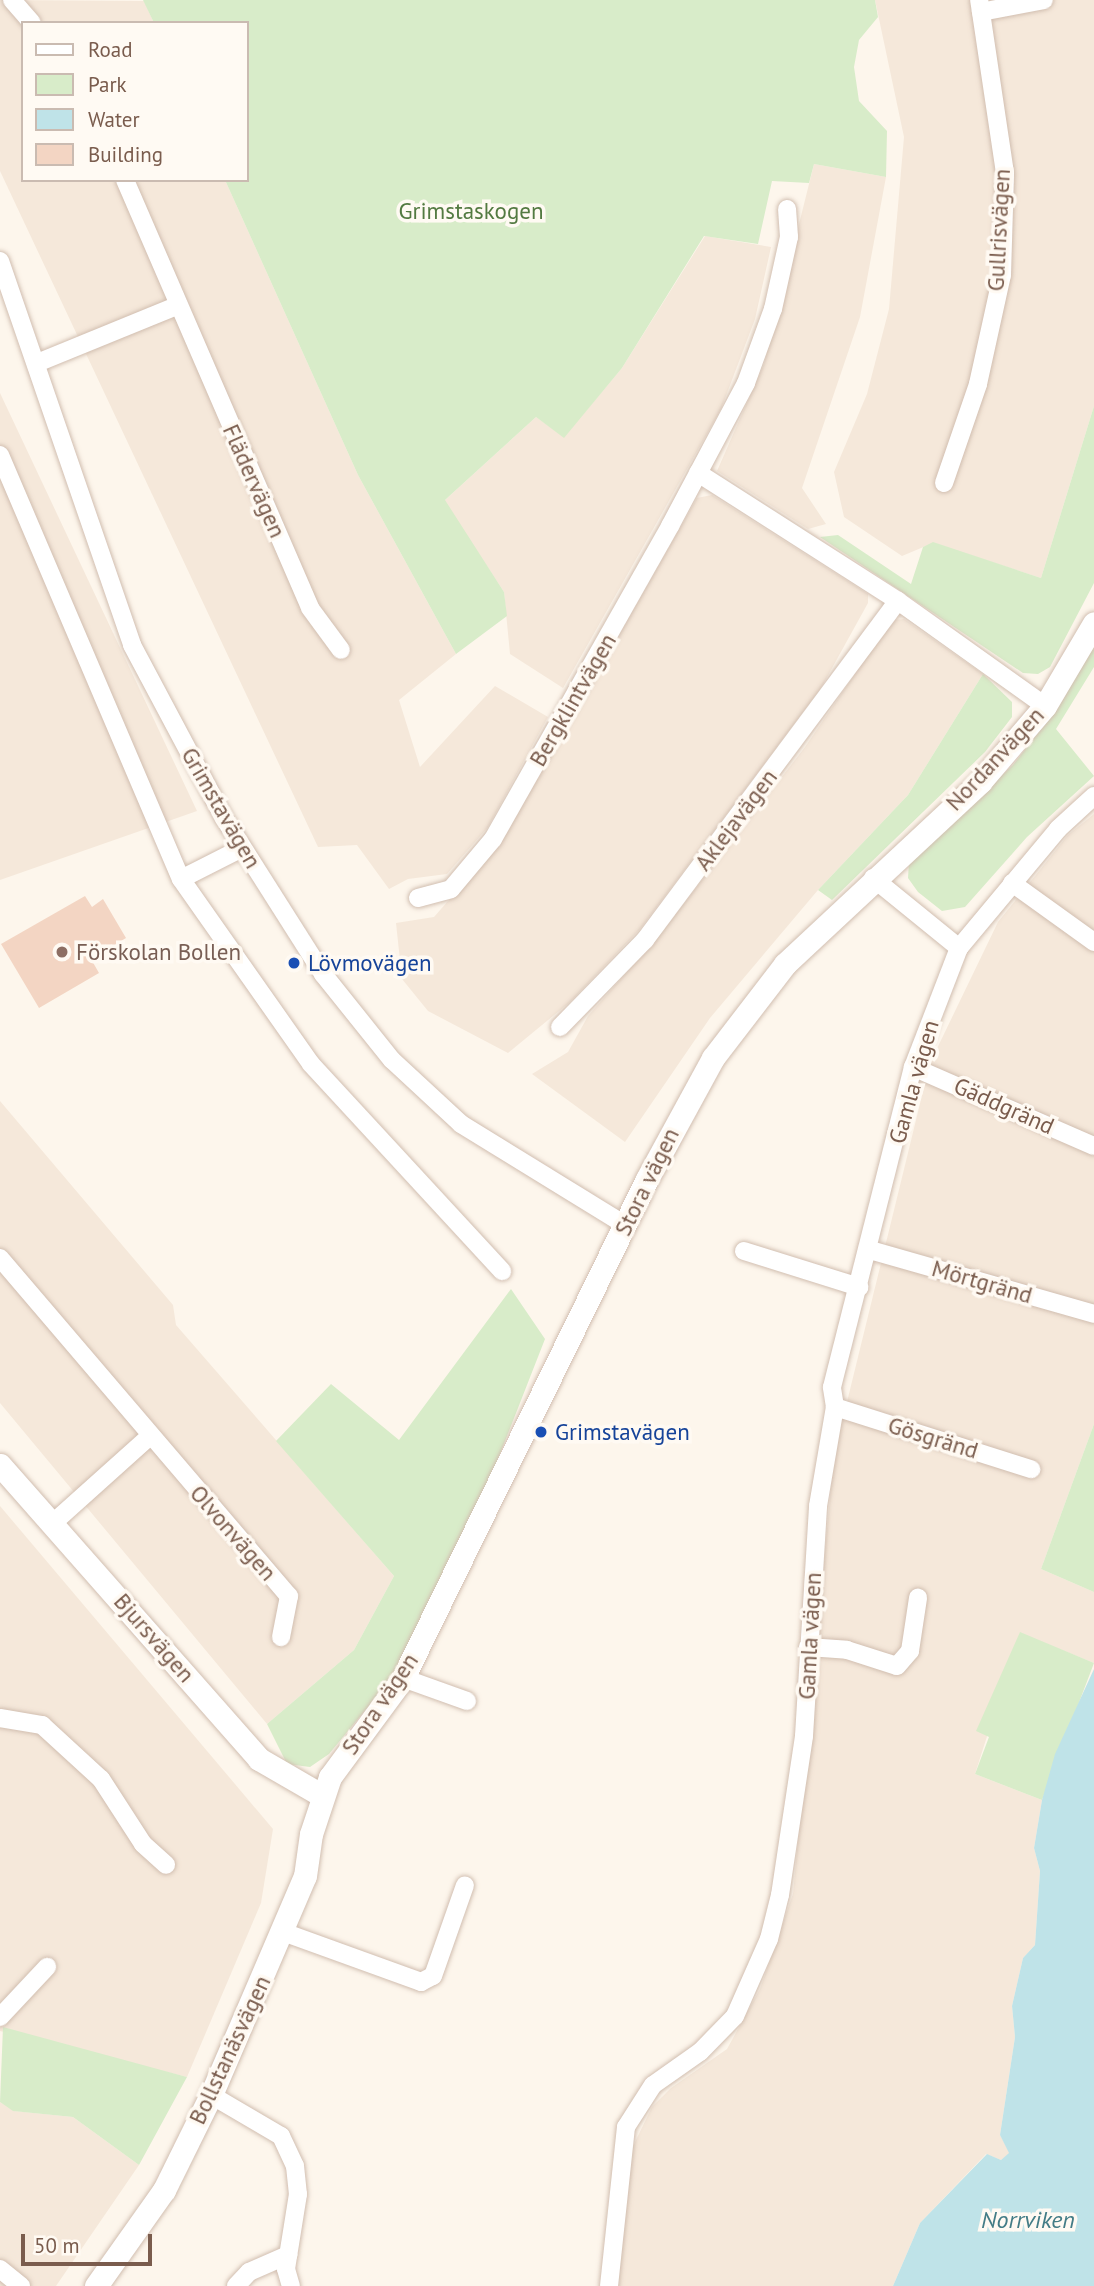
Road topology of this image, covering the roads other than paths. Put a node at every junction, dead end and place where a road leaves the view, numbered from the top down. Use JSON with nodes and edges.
{"nodes":[{"id":1,"x":12,"y":0,"type":"edge"},
{"id":2,"x":1044,"y":0,"type":"edge"},
{"id":3,"x":980,"y":6,"type":"edge"},
{"id":4,"x":30,"y":21,"type":"edge"},
{"id":5,"x":126,"y":182,"type":"edge"},
{"id":6,"x":788,"y":209,"type":"dead end"},
{"id":7,"x":0,"y":261,"type":"edge"},
{"id":8,"x":177,"y":306,"type":"junction"},
{"id":9,"x":37,"y":363,"type":"junction"},
{"id":10,"x":0,"y":454,"type":"edge"},
{"id":11,"x":698,"y":472,"type":"junction"},
{"id":12,"x":944,"y":483,"type":"dead end"},
{"id":13,"x":898,"y":601,"type":"junction"},
{"id":14,"x":1094,"y":623,"type":"edge"},
{"id":15,"x":341,"y":650,"type":"dead end"},
{"id":16,"x":1045,"y":706,"type":"junction"},
{"id":17,"x":1094,"y":796,"type":"edge"},
{"id":18,"x":242,"y":848,"type":"junction"},
{"id":19,"x":873,"y":878,"type":"junction"},
{"id":20,"x":181,"y":879,"type":"junction"},
{"id":21,"x":1012,"y":883,"type":"junction"},
{"id":22,"x":418,"y":898,"type":"dead end"},
{"id":23,"x":1094,"y":942,"type":"edge"},
{"id":24,"x":959,"y":948,"type":"junction"},
{"id":25,"x":560,"y":1027,"type":"dead end"},
{"id":26,"x":913,"y":1067,"type":"junction"},
{"id":27,"x":1094,"y":1146,"type":"edge"},
{"id":28,"x":625,"y":1225,"type":"junction"},
{"id":29,"x":870,"y":1250,"type":"junction"},
{"id":30,"x":744,"y":1251,"type":"dead end"},
{"id":31,"x":0,"y":1258,"type":"edge"},
{"id":32,"x":502,"y":1271,"type":"dead end"},
{"id":33,"x":859,"y":1287,"type":"junction"},
{"id":34,"x":1094,"y":1314,"type":"edge"},
{"id":35,"x":835,"y":1407,"type":"junction"},
{"id":36,"x":149,"y":1437,"type":"junction"},
{"id":37,"x":0,"y":1465,"type":"edge"},
{"id":38,"x":1031,"y":1469,"type":"dead end"},
{"id":39,"x":53,"y":1523,"type":"junction"},
{"id":40,"x":918,"y":1598,"type":"dead end"},
{"id":41,"x":281,"y":1637,"type":"dead end"},
{"id":42,"x":808,"y":1647,"type":"junction"},
{"id":43,"x":403,"y":1678,"type":"junction"},
{"id":44,"x":467,"y":1701,"type":"dead end"},
{"id":45,"x":0,"y":1718,"type":"edge"},
{"id":46,"x":321,"y":1795,"type":"junction"},
{"id":47,"x":166,"y":1866,"type":"dead end"},
{"id":48,"x":465,"y":1885,"type":"dead end"},
{"id":49,"x":283,"y":1932,"type":"junction"},
{"id":50,"x":47,"y":1967,"type":"dead end"},
{"id":51,"x":0,"y":2017,"type":"edge"},
{"id":52,"x":211,"y":2095,"type":"junction"},
{"id":53,"x":288,"y":2255,"type":"junction"},
{"id":54,"x":0,"y":2269,"type":"edge"},
{"id":55,"x":21,"y":2286,"type":"edge"},
{"id":56,"x":96,"y":2286,"type":"edge"},
{"id":57,"x":236,"y":2286,"type":"edge"},
{"id":58,"x":291,"y":2286,"type":"edge"},
{"id":59,"x":609,"y":2286,"type":"edge"}],
"edges":[{"from":1,"to":4,"type":"street"},
{"from":2,"to":3,"type":"street","name":"Gullrisvägen"},
{"from":3,"to":12,"type":"street","name":"Gullrisvägen"},
{"from":5,"to":8,"type":"street","name":"Flädervägen"},
{"from":6,"to":11,"type":"street","name":"Bergklintvägen"},
{"from":7,"to":9,"type":"street","name":"Grimstavägen"},
{"from":8,"to":9,"type":"street"},
{"from":8,"to":15,"type":"street","name":"Flädervägen"},
{"from":9,"to":18,"type":"street","name":"Grimstavägen"},
{"from":10,"to":20,"type":"street"},
{"from":11,"to":13,"type":"street"},
{"from":11,"to":22,"type":"street","name":"Bergklintvägen"},
{"from":13,"to":16,"type":"street"},
{"from":13,"to":25,"type":"street","name":"Aklejavägen"},
{"from":14,"to":16,"type":"street","name":"Nordanvägen"},
{"from":16,"to":19,"type":"street","name":"Nordanvägen"},
{"from":17,"to":21,"type":"street"},
{"from":18,"to":20,"type":"street"},
{"from":18,"to":28,"type":"street","name":"Grimstavägen"},
{"from":19,"to":24,"type":"street"},
{"from":19,"to":28,"type":"street","name":"Stora vägen"},
{"from":20,"to":32,"type":"street"},
{"from":21,"to":23,"type":"street"},
{"from":21,"to":24,"type":"street"},
{"from":24,"to":26,"type":"street","name":"Gamla vägen"},
{"from":26,"to":27,"type":"street","name":"Gäddgränd"},
{"from":26,"to":29,"type":"street","name":"Gamla vägen"},
{"from":28,"to":43,"type":"street","name":"Stora vägen"},
{"from":29,"to":33,"type":"street","name":"Gamla vägen"},
{"from":29,"to":34,"type":"street","name":"Mörtgränd"},
{"from":30,"to":33,"type":"street"},
{"from":31,"to":36,"type":"street","name":"Olvonvägen"},
{"from":33,"to":35,"type":"street","name":"Gamla vägen"},
{"from":35,"to":38,"type":"street","name":"Gösgränd"},
{"from":35,"to":42,"type":"street","name":"Gamla vägen"},
{"from":36,"to":39,"type":"street"},
{"from":36,"to":41,"type":"street","name":"Olvonvägen"},
{"from":37,"to":39,"type":"street","name":"Bjursvägen"},
{"from":39,"to":46,"type":"street","name":"Bjursvägen"},
{"from":40,"to":42,"type":"street"},
{"from":42,"to":59,"type":"street","name":"Gamla vägen"},
{"from":43,"to":44,"type":"street"},
{"from":43,"to":46,"type":"street","name":"Stora vägen"},
{"from":45,"to":47,"type":"street"},
{"from":46,"to":49,"type":"street","name":"Bollstanäsvägen"},
{"from":48,"to":49,"type":"street"},
{"from":49,"to":52,"type":"street","name":"Bollstanäsvägen"},
{"from":50,"to":51,"type":"street"},
{"from":52,"to":53,"type":"street"},
{"from":52,"to":56,"type":"street","name":"Bollstanäsvägen"},
{"from":53,"to":57,"type":"street"},
{"from":53,"to":58,"type":"street"},
{"from":54,"to":55,"type":"street"}]}
